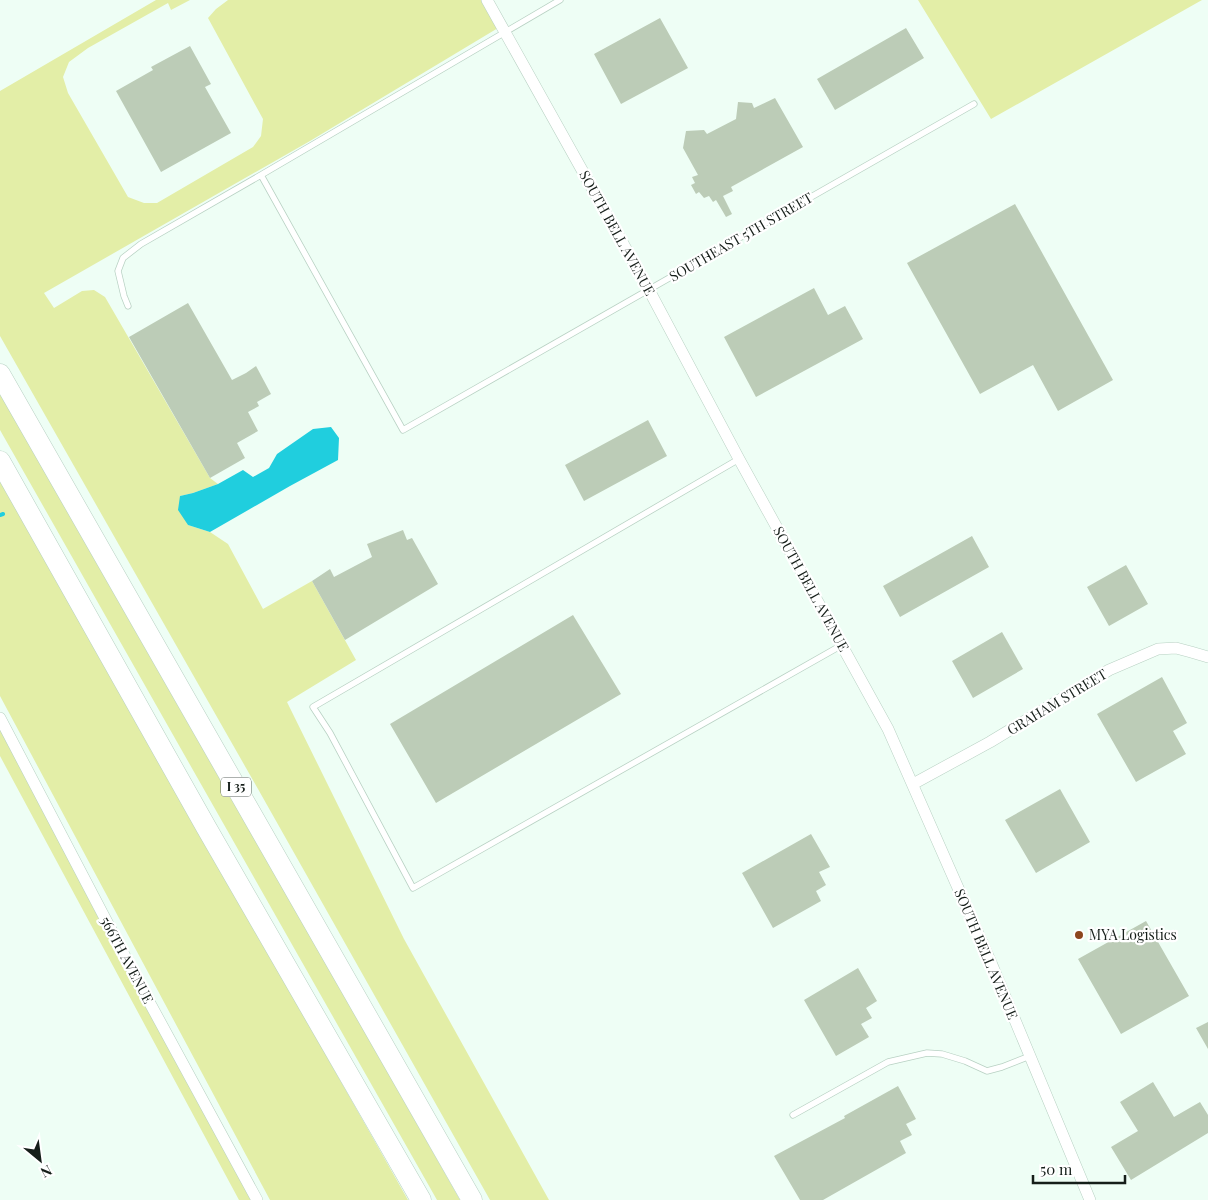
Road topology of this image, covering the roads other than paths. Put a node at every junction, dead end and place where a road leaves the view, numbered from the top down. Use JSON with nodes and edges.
{"nodes":[{"id":1,"x":487,"y":0,"type":"edge"},
{"id":2,"x":560,"y":0,"type":"edge"},
{"id":3,"x":505,"y":32,"type":"junction"},
{"id":4,"x":974,"y":104,"type":"dead end"},
{"id":5,"x":260,"y":176,"type":"junction"},
{"id":6,"x":649,"y":290,"type":"junction"},
{"id":7,"x":128,"y":306,"type":"dead end"},
{"id":8,"x":0,"y":374,"type":"edge"},
{"id":9,"x":739,"y":459,"type":"junction"},
{"id":10,"x":0,"y":461,"type":"edge"},
{"id":11,"x":842,"y":645,"type":"junction"},
{"id":12,"x":1208,"y":657,"type":"edge"},
{"id":13,"x":0,"y":718,"type":"edge"},
{"id":14,"x":913,"y":784,"type":"junction"},
{"id":15,"x":1030,"y":1056,"type":"junction"},
{"id":16,"x":793,"y":1115,"type":"dead end"},
{"id":17,"x":257,"y":1200,"type":"edge"},
{"id":18,"x":421,"y":1200,"type":"edge"},
{"id":19,"x":472,"y":1200,"type":"edge"},
{"id":20,"x":1090,"y":1200,"type":"edge"}],
"edges":[{"from":1,"to":3,"type":"street","name":"SOUTH BELL AVENUE"},
{"from":2,"to":3,"type":"lane"},
{"from":3,"to":5,"type":"lane"},
{"from":3,"to":6,"type":"street","name":"SOUTH BELL AVENUE"},
{"from":4,"to":6,"type":"lane","name":"SOUTHEAST 5TH STREET"},
{"from":5,"to":6,"type":"lane","name":"SOUTHEAST 5TH STREET"},
{"from":5,"to":7,"type":"lane"},
{"from":6,"to":9,"type":"street","name":"SOUTH BELL AVENUE"},
{"from":8,"to":19,"type":"highway","number":"I 35"},
{"from":9,"to":11,"type":"street","name":"SOUTH BELL AVENUE"},
{"from":9,"to":11,"type":"lane"},
{"from":10,"to":18,"type":"highway"},
{"from":11,"to":14,"type":"street","name":"SOUTH BELL AVENUE"},
{"from":12,"to":14,"type":"street","name":"GRAHAM STREET"},
{"from":13,"to":17,"type":"street","name":"566TH AVENUE"},
{"from":14,"to":15,"type":"street","name":"SOUTH BELL AVENUE"},
{"from":15,"to":16,"type":"lane"},
{"from":15,"to":20,"type":"street","name":"SOUTH BELL AVENUE"}]}
